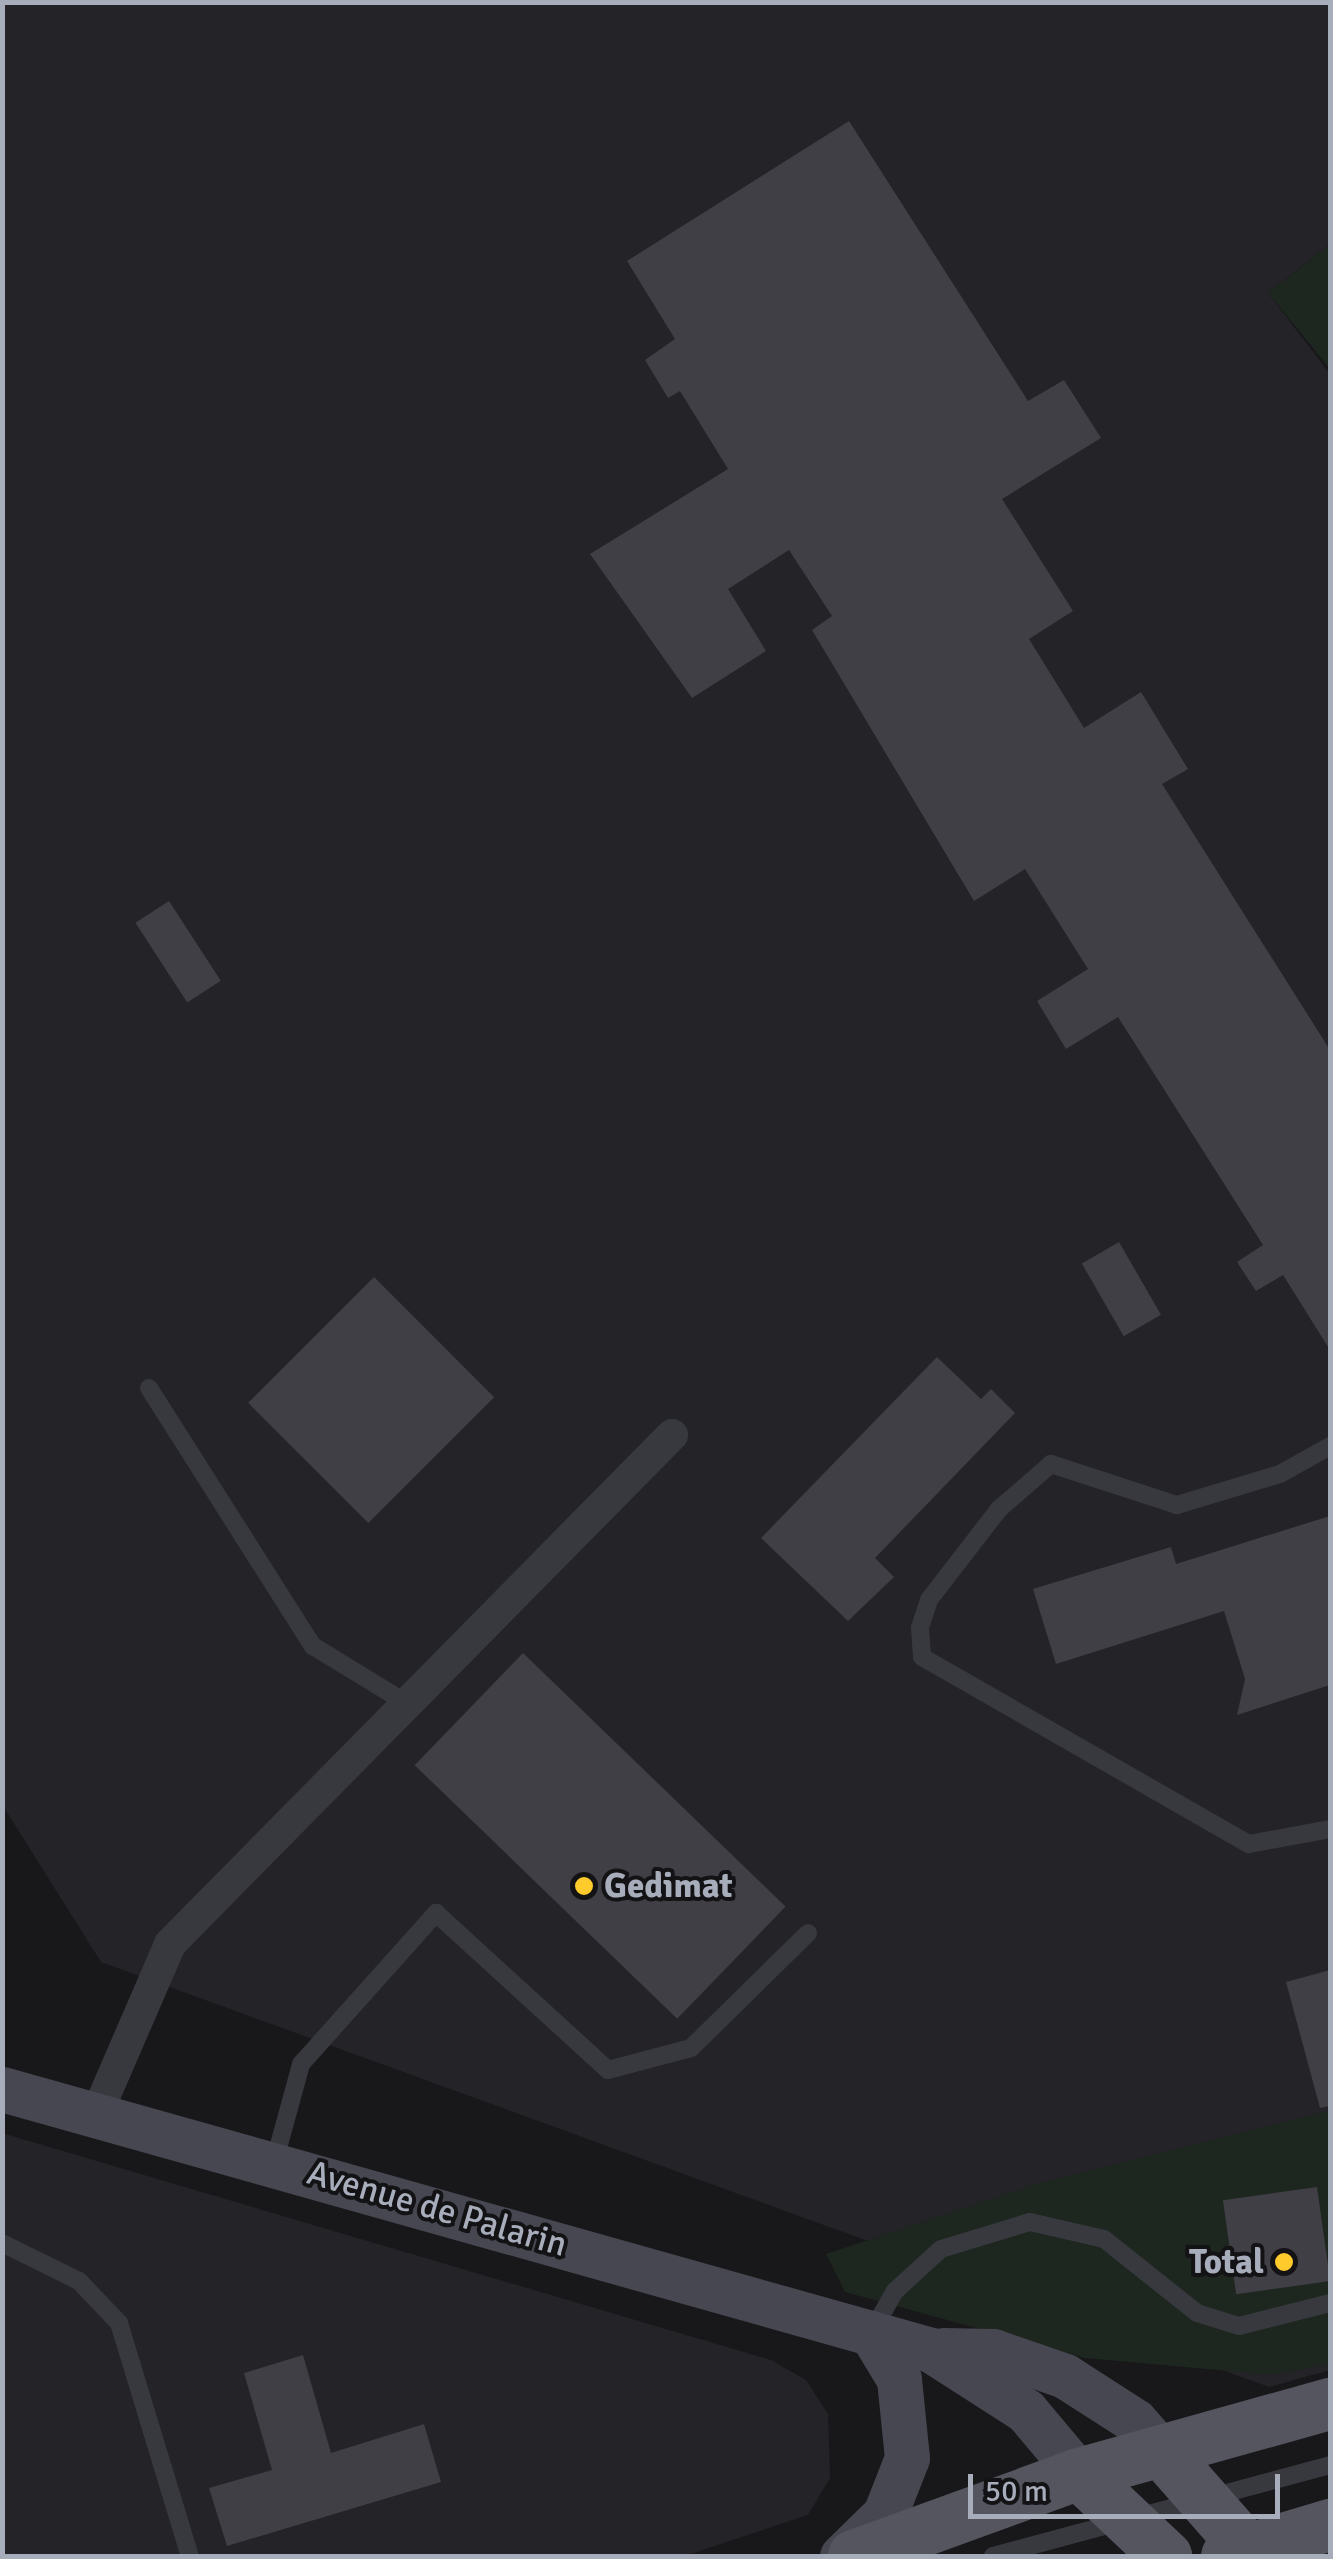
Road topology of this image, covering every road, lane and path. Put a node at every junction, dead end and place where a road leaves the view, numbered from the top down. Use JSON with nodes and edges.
{"nodes":[{"id":1,"x":149,"y":1388,"type":"dead end"},
{"id":2,"x":672,"y":1435,"type":"dead end"},
{"id":3,"x":1330,"y":1446,"type":"edge"},
{"id":4,"x":408,"y":1704,"type":"junction"},
{"id":5,"x":1330,"y":1828,"type":"edge"},
{"id":6,"x":808,"y":1933,"type":"dead end"},
{"id":7,"x":2,"y":2089,"type":"edge"},
{"id":8,"x":96,"y":2113,"type":"junction"},
{"id":9,"x":274,"y":2163,"type":"junction"},
{"id":10,"x":2,"y":2243,"type":"edge"},
{"id":11,"x":1330,"y":2303,"type":"edge"},
{"id":12,"x":871,"y":2333,"type":"junction"},
{"id":13,"x":931,"y":2350,"type":"junction"},
{"id":14,"x":1330,"y":2404,"type":"edge"},
{"id":15,"x":1163,"y":2453,"type":"junction"},
{"id":16,"x":1330,"y":2465,"type":"edge"},
{"id":17,"x":1079,"y":2474,"type":"junction"},
{"id":18,"x":1204,"y":2499,"type":"junction"},
{"id":19,"x":1128,"y":2521,"type":"junction"},
{"id":20,"x":1330,"y":2525,"type":"edge"},
{"id":21,"x":1238,"y":2554,"type":"edge"},
{"id":22,"x":190,"y":2556,"type":"edge"},
{"id":23,"x":842,"y":2556,"type":"edge"},
{"id":24,"x":854,"y":2556,"type":"edge"},
{"id":25,"x":993,"y":2556,"type":"edge"},
{"id":26,"x":1166,"y":2556,"type":"edge"}],
"edges":[{"from":1,"to":4,"type":"lane"},
{"from":2,"to":4,"type":"street"},
{"from":3,"to":5,"type":"lane"},
{"from":4,"to":8,"type":"street"},
{"from":6,"to":9,"type":"lane"},
{"from":7,"to":8,"type":"main road","name":"Avenue de Palarin"},
{"from":8,"to":9,"type":"main road","name":"Avenue de Palarin"},
{"from":9,"to":12,"type":"main road","name":"Avenue de Palarin"},
{"from":10,"to":22,"type":"lane"},
{"from":11,"to":12,"type":"lane"},
{"from":12,"to":13,"type":"main road","name":"Avenue de Palarin"},
{"from":12,"to":23,"type":"main road"},
{"from":13,"to":15,"type":"main road","name":"Avenue de Palarin"},
{"from":13,"to":17,"type":"main road","name":"Avenue de Palarin"},
{"from":14,"to":15,"type":"main road"},
{"from":15,"to":17,"type":"main road"},
{"from":15,"to":18,"type":"main road"},
{"from":16,"to":18,"type":"lane"},
{"from":17,"to":19,"type":"main road"},
{"from":17,"to":24,"type":"main road"},
{"from":18,"to":19,"type":"lane"},
{"from":18,"to":21,"type":"main road"},
{"from":19,"to":25,"type":"lane"},
{"from":19,"to":26,"type":"main road"},
{"from":20,"to":21,"type":"main road"}]}
